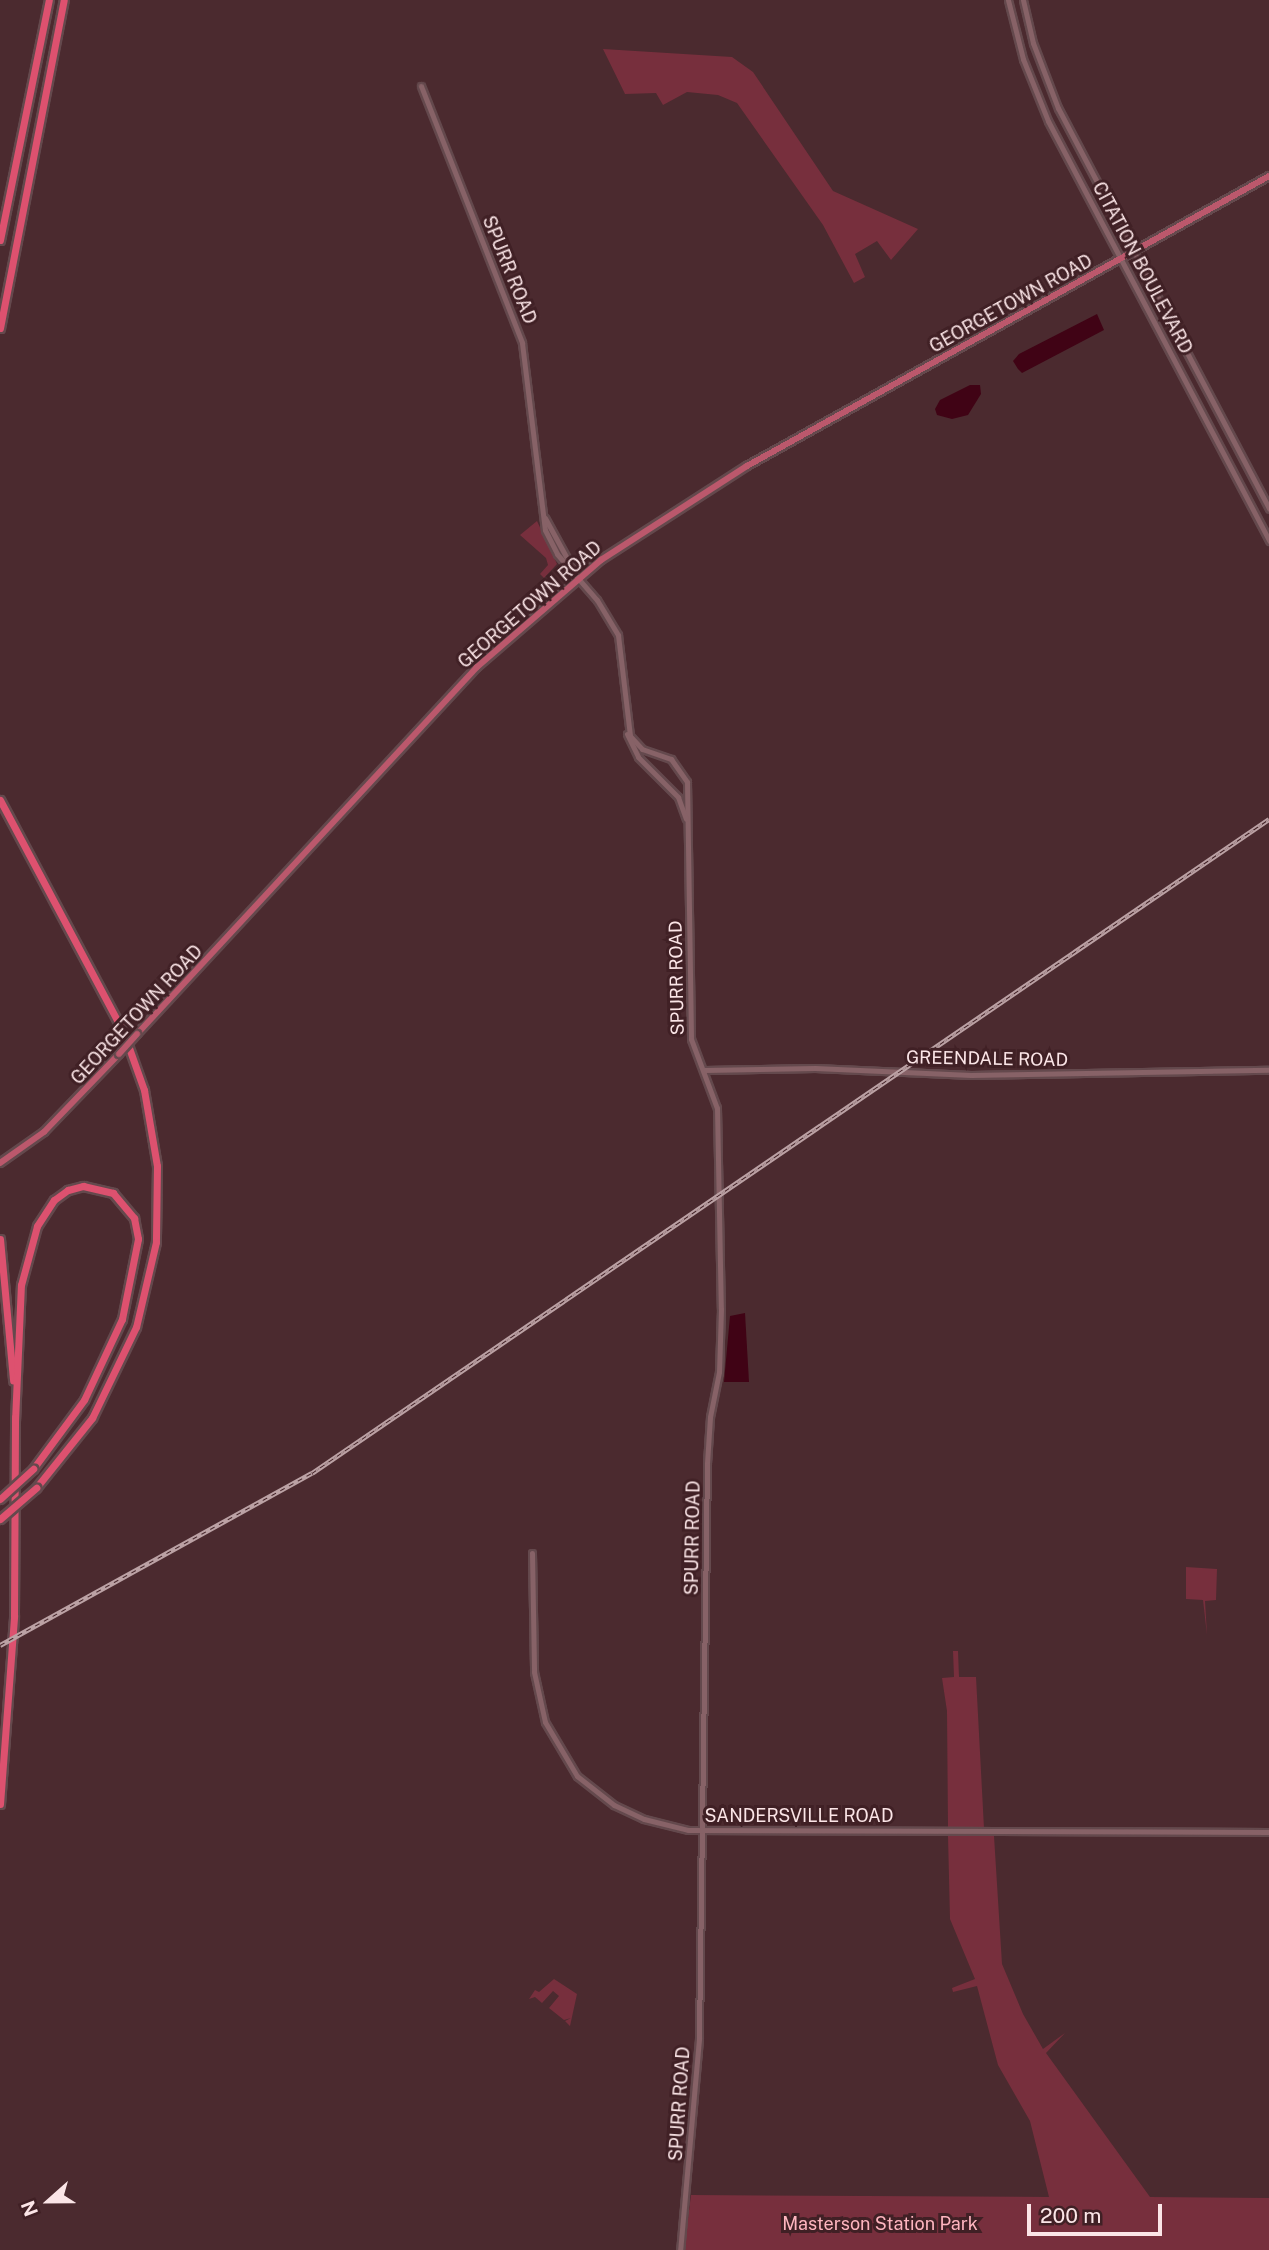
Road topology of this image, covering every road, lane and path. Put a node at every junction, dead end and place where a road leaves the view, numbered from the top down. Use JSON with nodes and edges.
{"nodes":[{"id":1,"x":48,"y":0,"type":"edge"},
{"id":2,"x":64,"y":0,"type":"edge"},
{"id":3,"x":1008,"y":0,"type":"edge"},
{"id":4,"x":1023,"y":0,"type":"edge"},
{"id":5,"x":421,"y":86,"type":"dead end"},
{"id":6,"x":1269,"y":176,"type":"edge"},
{"id":7,"x":0,"y":240,"type":"edge"},
{"id":8,"x":1133,"y":253,"type":"junction"},
{"id":9,"x":1121,"y":259,"type":"junction"},
{"id":10,"x":0,"y":328,"type":"edge"},
{"id":11,"x":1269,"y":509,"type":"edge"},
{"id":12,"x":1269,"y":541,"type":"edge"},
{"id":13,"x":578,"y":578,"type":"junction"},
{"id":14,"x":626,"y":711,"type":"junction"},
{"id":15,"x":0,"y":800,"type":"edge"},
{"id":16,"x":689,"y":832,"type":"junction"},
{"id":17,"x":705,"y":1070,"type":"junction"},
{"id":18,"x":1269,"y":1070,"type":"edge"},
{"id":19,"x":3,"y":1161,"type":"edge"},
{"id":20,"x":0,"y":1240,"type":"edge"},
{"id":21,"x":15,"y":1421,"type":"junction"},
{"id":22,"x":0,"y":1499,"type":"edge"},
{"id":23,"x":0,"y":1519,"type":"edge"},
{"id":24,"x":533,"y":1553,"type":"dead end"},
{"id":25,"x":0,"y":1804,"type":"edge"},
{"id":26,"x":702,"y":1830,"type":"junction"},
{"id":27,"x":1269,"y":1832,"type":"edge"},
{"id":28,"x":680,"y":2250,"type":"edge"}],
"edges":[{"from":1,"to":7,"type":"highway"},
{"from":2,"to":10,"type":"highway"},
{"from":3,"to":9,"type":"street","name":"CITATION BOULEVARD"},
{"from":4,"to":8,"type":"street","name":"CITATION BOULEVARD"},
{"from":5,"to":13,"type":"street","name":"SPURR ROAD"},
{"from":6,"to":8,"type":"main road","name":"GEORGETOWN ROAD"},
{"from":8,"to":9,"type":"main road","name":"GEORGETOWN ROAD"},
{"from":8,"to":11,"type":"street","name":"CITATION BOULEVARD"},
{"from":9,"to":12,"type":"street","name":"CITATION BOULEVARD"},
{"from":9,"to":13,"type":"main road","name":"GEORGETOWN ROAD"},
{"from":13,"to":14,"type":"street","name":"SPURR ROAD"},
{"from":13,"to":19,"type":"main road","name":"GEORGETOWN ROAD","bridge":true},
{"from":14,"to":16,"type":"street","name":"SPURR ROAD"},
{"from":14,"to":16,"type":"street","name":"SPURR ROAD"},
{"from":15,"to":23,"type":"highway","bridge":true},
{"from":16,"to":17,"type":"street","name":"SPURR ROAD"},
{"from":17,"to":18,"type":"street","name":"GREENDALE ROAD"},
{"from":17,"to":26,"type":"street","name":"SPURR ROAD"},
{"from":20,"to":21,"type":"highway"},
{"from":21,"to":22,"type":"highway","bridge":true},
{"from":21,"to":25,"type":"highway"},
{"from":24,"to":26,"type":"street","name":"SANDERSVILLE ROAD"},
{"from":26,"to":27,"type":"street","name":"SANDERSVILLE ROAD"},
{"from":26,"to":28,"type":"street","name":"SPURR ROAD"}]}
